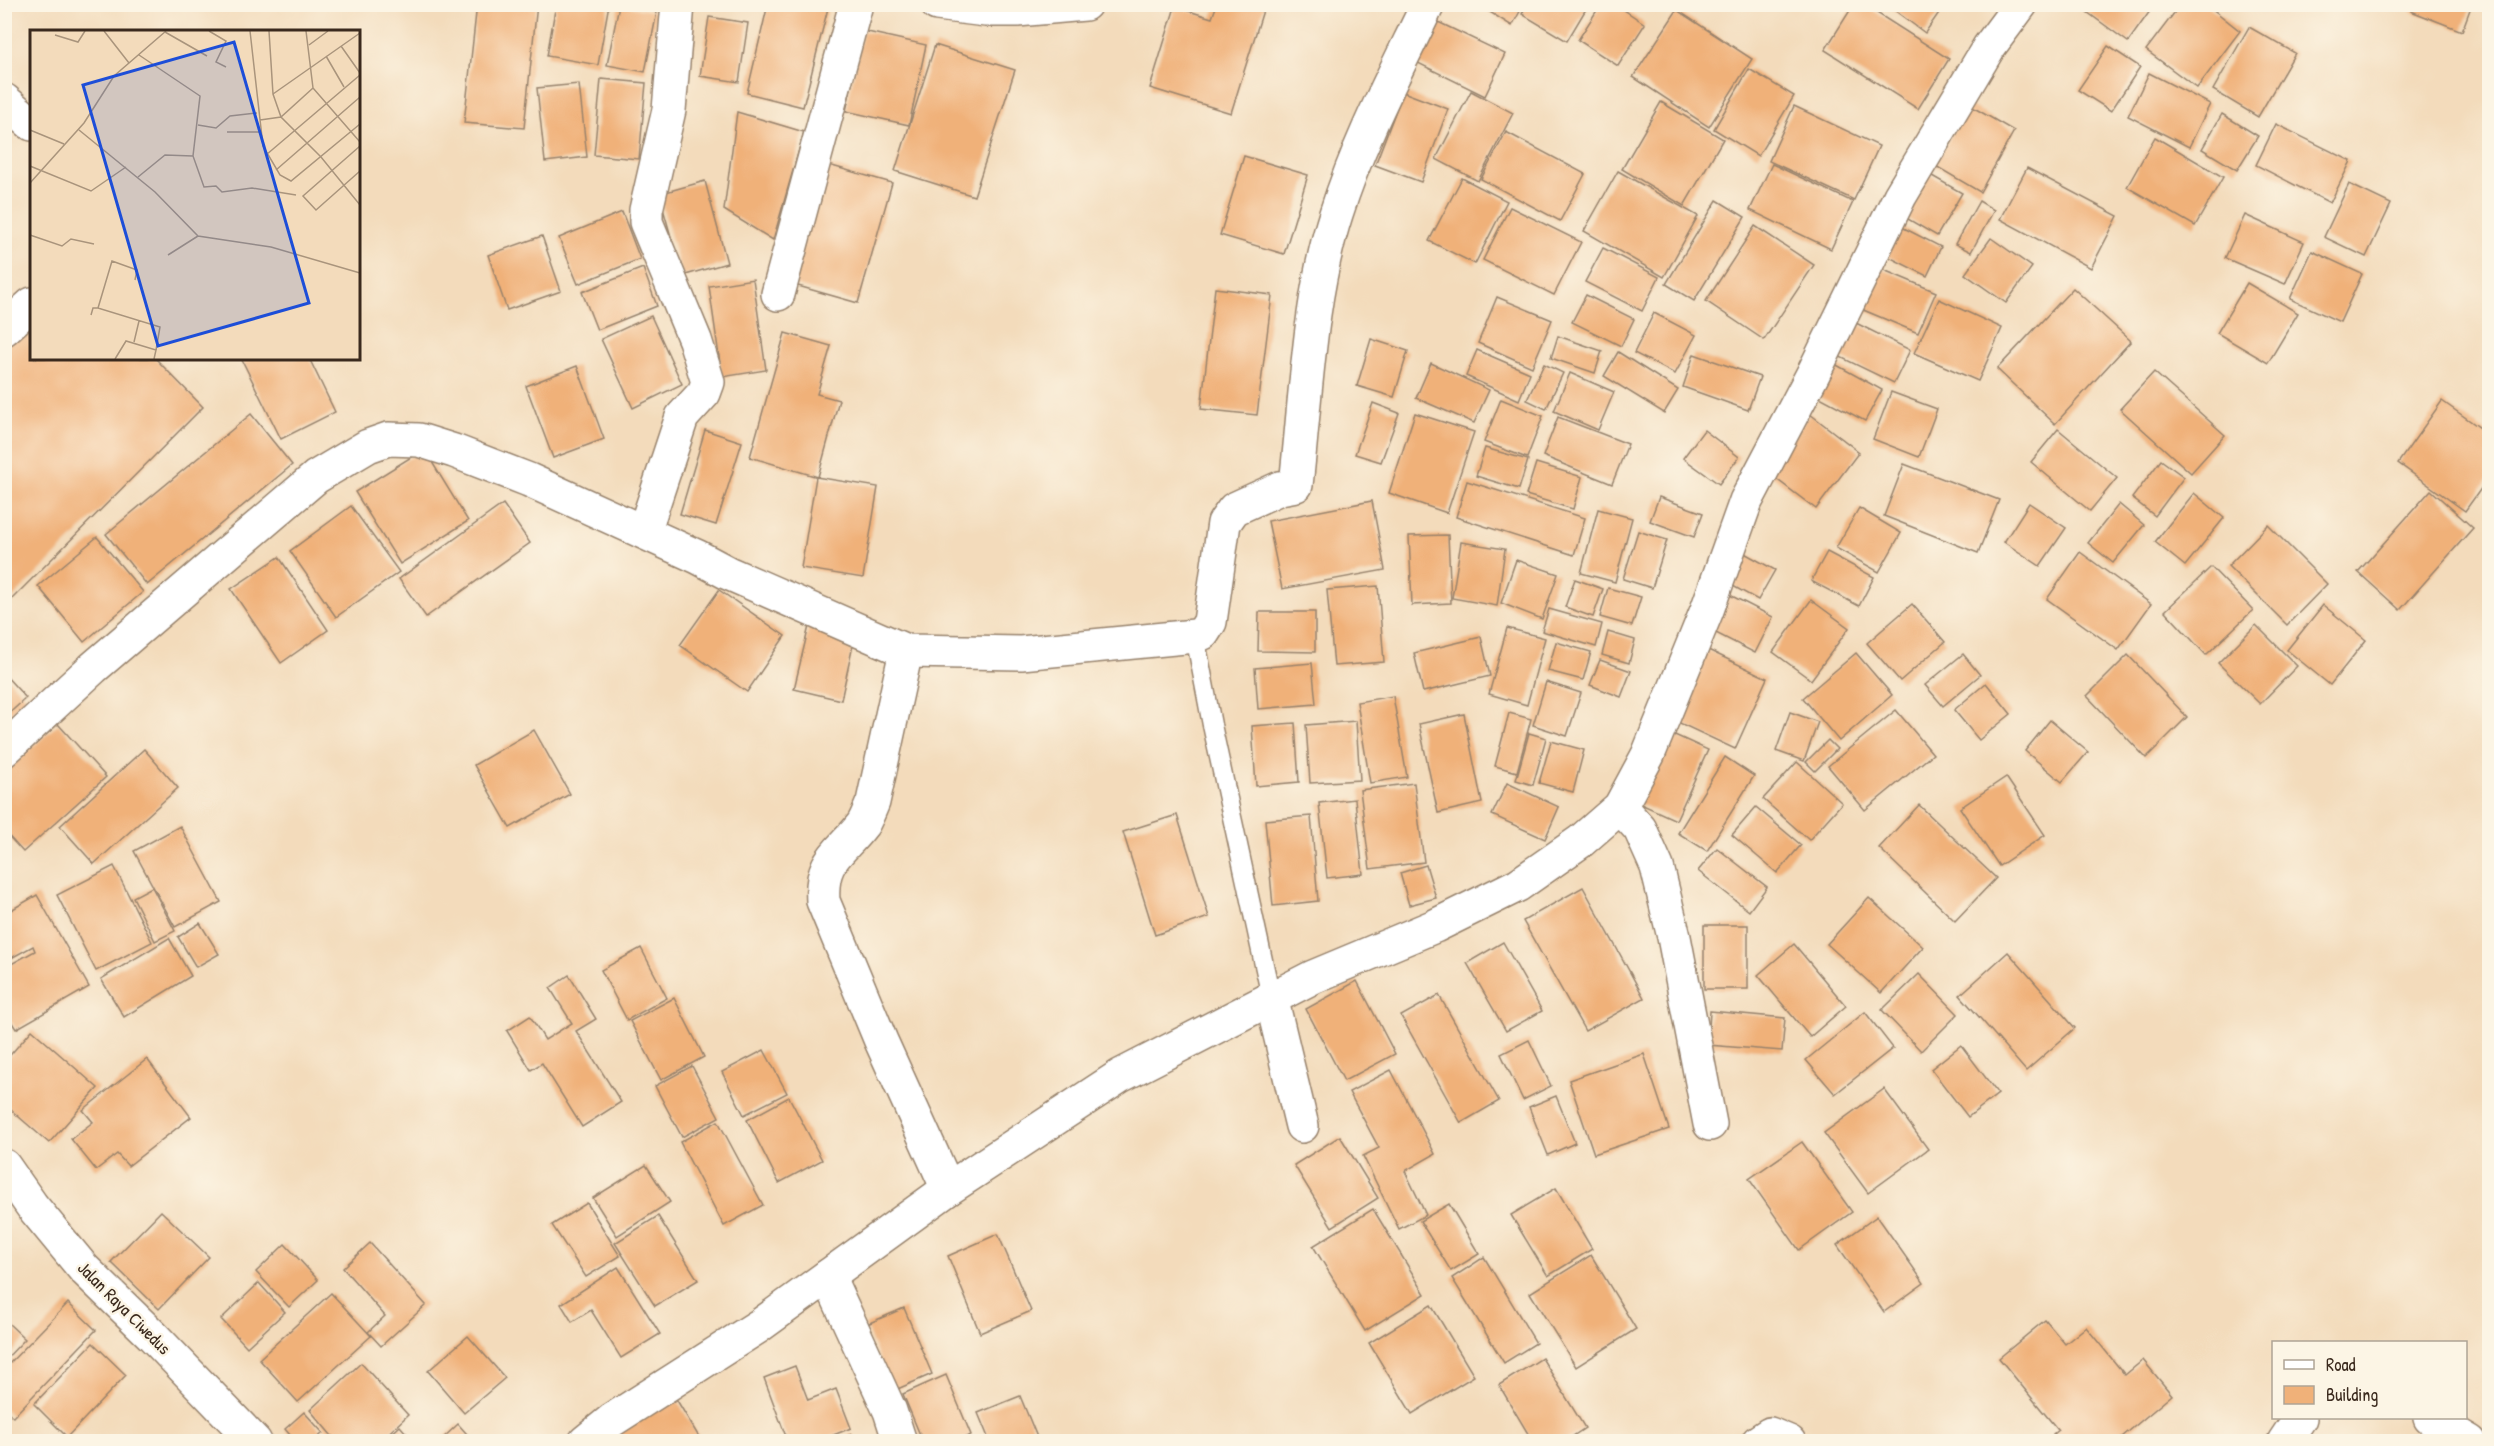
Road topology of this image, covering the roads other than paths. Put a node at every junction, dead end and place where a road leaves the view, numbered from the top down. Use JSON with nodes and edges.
{"nodes":[{"id":1,"x":678,"y":4,"type":"edge"},
{"id":2,"x":856,"y":4,"type":"edge"},
{"id":3,"x":937,"y":4,"type":"edge"},
{"id":4,"x":1428,"y":4,"type":"edge"},
{"id":5,"x":2021,"y":4,"type":"edge"},
{"id":6,"x":1082,"y":5,"type":"edge"},
{"id":7,"x":4,"y":100,"type":"edge"},
{"id":8,"x":30,"y":122,"type":"edge"},
{"id":9,"x":778,"y":294,"type":"dead end"},
{"id":10,"x":30,"y":306,"type":"edge"},
{"id":11,"x":4,"y":329,"type":"edge"},
{"id":12,"x":644,"y":532,"type":"junction"},
{"id":13,"x":1195,"y":636,"type":"junction"},
{"id":14,"x":906,"y":651,"type":"junction"},
{"id":15,"x":4,"y":750,"type":"edge"},
{"id":16,"x":1620,"y":807,"type":"junction"},
{"id":17,"x":1271,"y":997,"type":"junction"},
{"id":18,"x":1710,"y":1124,"type":"dead end"},
{"id":19,"x":1302,"y":1126,"type":"dead end"},
{"id":20,"x":4,"y":1166,"type":"edge"},
{"id":21,"x":948,"y":1189,"type":"junction"},
{"id":22,"x":828,"y":1276,"type":"junction"},
{"id":23,"x":2299,"y":1419,"type":"edge"},
{"id":24,"x":2432,"y":1419,"type":"edge"},
{"id":25,"x":255,"y":1442,"type":"edge"},
{"id":26,"x":585,"y":1442,"type":"edge"},
{"id":27,"x":900,"y":1442,"type":"edge"},
{"id":28,"x":1758,"y":1442,"type":"edge"},
{"id":29,"x":1789,"y":1442,"type":"edge"},
{"id":30,"x":2284,"y":1442,"type":"edge"},
{"id":31,"x":2470,"y":1442,"type":"edge"}],
"edges":[{"from":1,"to":12,"type":"street"},
{"from":2,"to":9,"type":"street"},
{"from":3,"to":6,"type":"street"},
{"from":4,"to":13,"type":"street"},
{"from":5,"to":16,"type":"street"},
{"from":7,"to":8,"type":"street"},
{"from":10,"to":11,"type":"street"},
{"from":12,"to":14,"type":"street"},
{"from":12,"to":15,"type":"street"},
{"from":13,"to":14,"type":"street"},
{"from":13,"to":17,"type":"lane"},
{"from":14,"to":21,"type":"street"},
{"from":16,"to":17,"type":"street"},
{"from":16,"to":18,"type":"street"},
{"from":17,"to":19,"type":"street"},
{"from":17,"to":21,"type":"street"},
{"from":20,"to":25,"type":"street","name":"Jalan Raya Ciwedus"},
{"from":21,"to":22,"type":"street"},
{"from":22,"to":26,"type":"street"},
{"from":22,"to":27,"type":"street"},
{"from":23,"to":30,"type":"street"},
{"from":24,"to":31,"type":"street"},
{"from":28,"to":29,"type":"street"}]}
